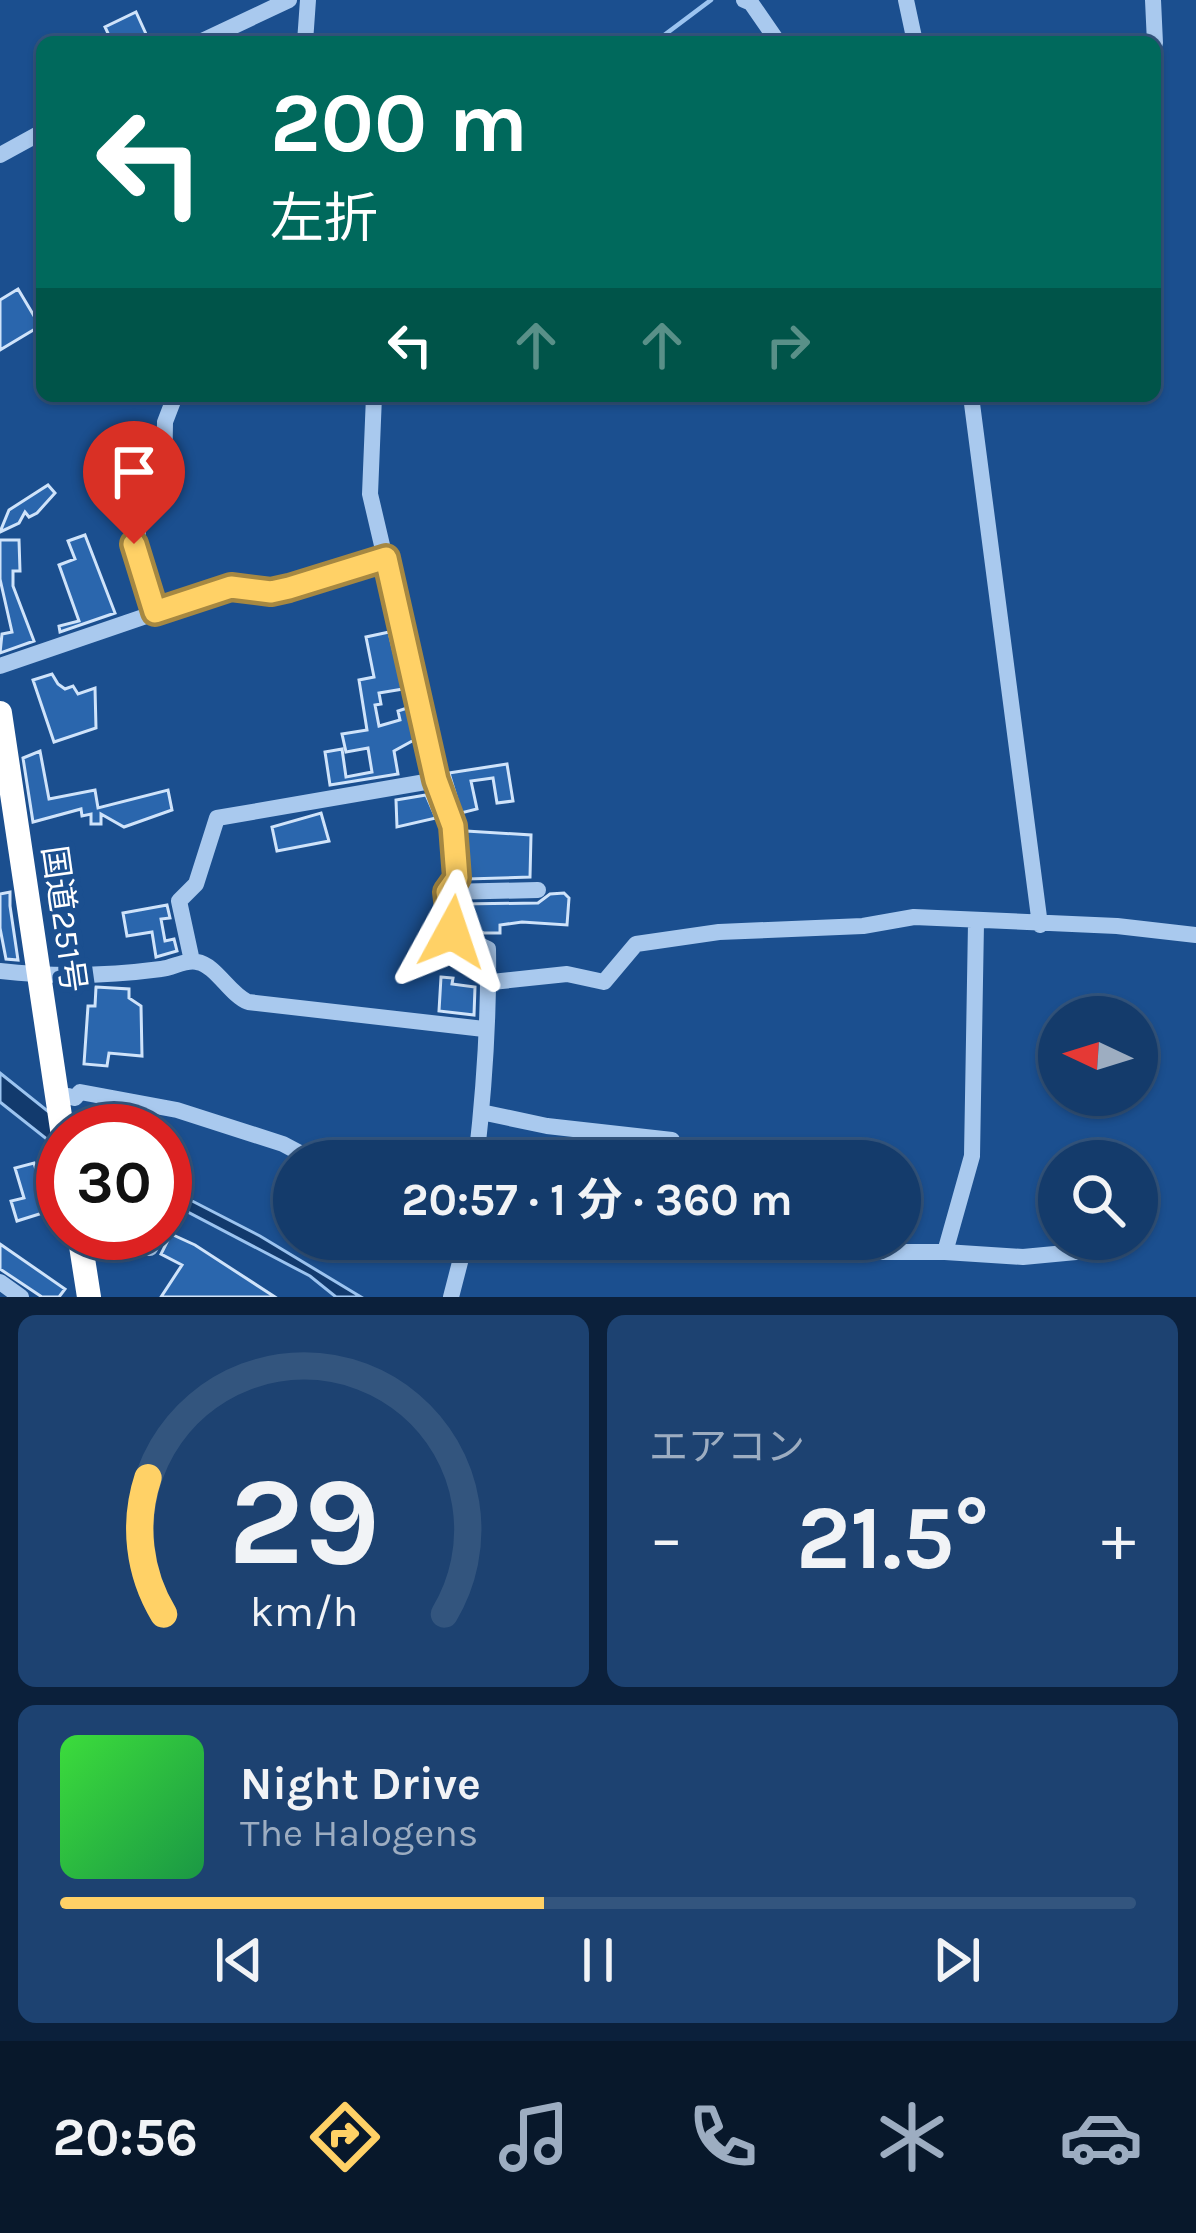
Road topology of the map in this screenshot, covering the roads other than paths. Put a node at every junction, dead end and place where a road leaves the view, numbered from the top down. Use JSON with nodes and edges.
{"nodes":[{"id":1,"x":289,"y":0,"type":"edge"},
{"id":2,"x":308,"y":0,"type":"edge"},
{"id":3,"x":744,"y":0,"type":"edge"},
{"id":4,"x":906,"y":0,"type":"edge"},
{"id":5,"x":1153,"y":0,"type":"edge"},
{"id":6,"x":213,"y":36,"type":"edge"},
{"id":7,"x":305,"y":36,"type":"edge"},
{"id":8,"x":774,"y":36,"type":"edge"},
{"id":9,"x":914,"y":36,"type":"edge"},
{"id":10,"x":1155,"y":36,"type":"edge"},
{"id":11,"x":36,"y":135,"type":"edge"},
{"id":12,"x":0,"y":155,"type":"edge"},
{"id":13,"x":173,"y":402,"type":"edge"},
{"id":14,"x":374,"y":402,"type":"edge"},
{"id":15,"x":971,"y":402,"type":"edge"},
{"id":16,"x":386,"y":558,"type":"junction"},
{"id":17,"x":155,"y":612,"type":"junction"},
{"id":18,"x":0,"y":666,"type":"edge"},
{"id":19,"x":0,"y":712,"type":"edge"},
{"id":20,"x":3,"y":748,"type":"edge"},
{"id":21,"x":436,"y":780,"type":"junction"},
{"id":22,"x":538,"y":890,"type":"dead end"},
{"id":23,"x":447,"y":892,"type":"junction"},
{"id":24,"x":976,"y":923,"type":"junction"},
{"id":25,"x":1040,"y":925,"type":"junction"},
{"id":26,"x":1196,"y":935,"type":"edge"},
{"id":27,"x":192,"y":961,"type":"junction"},
{"id":28,"x":0,"y":971,"type":"edge"},
{"id":29,"x":38,"y":975,"type":"junction"},
{"id":30,"x":492,"y":982,"type":"junction"},
{"id":31,"x":484,"y":1029,"type":"junction"},
{"id":32,"x":62,"y":1094,"type":"junction"},
{"id":33,"x":62,"y":1104,"type":"edge"},
{"id":34,"x":481,"y":1112,"type":"junction"},
{"id":35,"x":478,"y":1140,"type":"edge"},
{"id":36,"x":672,"y":1140,"type":"edge"},
{"id":37,"x":273,"y":1141,"type":"edge"},
{"id":38,"x":921,"y":1252,"type":"edge"},
{"id":39,"x":945,"y":1252,"type":"junction"},
{"id":40,"x":1038,"y":1256,"type":"edge"},
{"id":41,"x":84,"y":1260,"type":"edge"},
{"id":42,"x":461,"y":1260,"type":"edge"},
{"id":43,"x":0,"y":1282,"type":"edge"},
{"id":44,"x":21,"y":1297,"type":"edge"},
{"id":45,"x":89,"y":1297,"type":"edge"},
{"id":46,"x":451,"y":1297,"type":"edge"}],
"edges":[{"from":1,"to":6,"type":"street"},
{"from":2,"to":7,"type":"street"},
{"from":3,"to":8,"type":"street"},
{"from":4,"to":9,"type":"street"},
{"from":5,"to":10,"type":"street"},
{"from":11,"to":12,"type":"street"},
{"from":13,"to":17,"type":"street"},
{"from":14,"to":16,"type":"street"},
{"from":15,"to":25,"type":"street"},
{"from":16,"to":17,"type":"street"},
{"from":16,"to":21,"type":"street"},
{"from":17,"to":18,"type":"street"},
{"from":19,"to":20,"type":"highway","name":"国道251号"},
{"from":20,"to":29,"type":"highway","name":"国道251号"},
{"from":21,"to":23,"type":"street"},
{"from":21,"to":27,"type":"street"},
{"from":22,"to":23,"type":"street"},
{"from":23,"to":30,"type":"street"},
{"from":24,"to":25,"type":"street"},
{"from":24,"to":30,"type":"street"},
{"from":24,"to":39,"type":"street"},
{"from":25,"to":26,"type":"street"},
{"from":27,"to":29,"type":"street"},
{"from":27,"to":31,"type":"street"},
{"from":28,"to":29,"type":"street"},
{"from":29,"to":32,"type":"highway","name":"国道251号"},
{"from":30,"to":31,"type":"street"},
{"from":31,"to":34,"type":"street"},
{"from":32,"to":33,"type":"highway","name":"国道251号"},
{"from":32,"to":37,"type":"street"},
{"from":34,"to":35,"type":"street"},
{"from":34,"to":36,"type":"street"},
{"from":38,"to":39,"type":"street"},
{"from":39,"to":40,"type":"street"},
{"from":41,"to":45,"type":"highway"},
{"from":42,"to":46,"type":"street"},
{"from":43,"to":44,"type":"street"}]}
